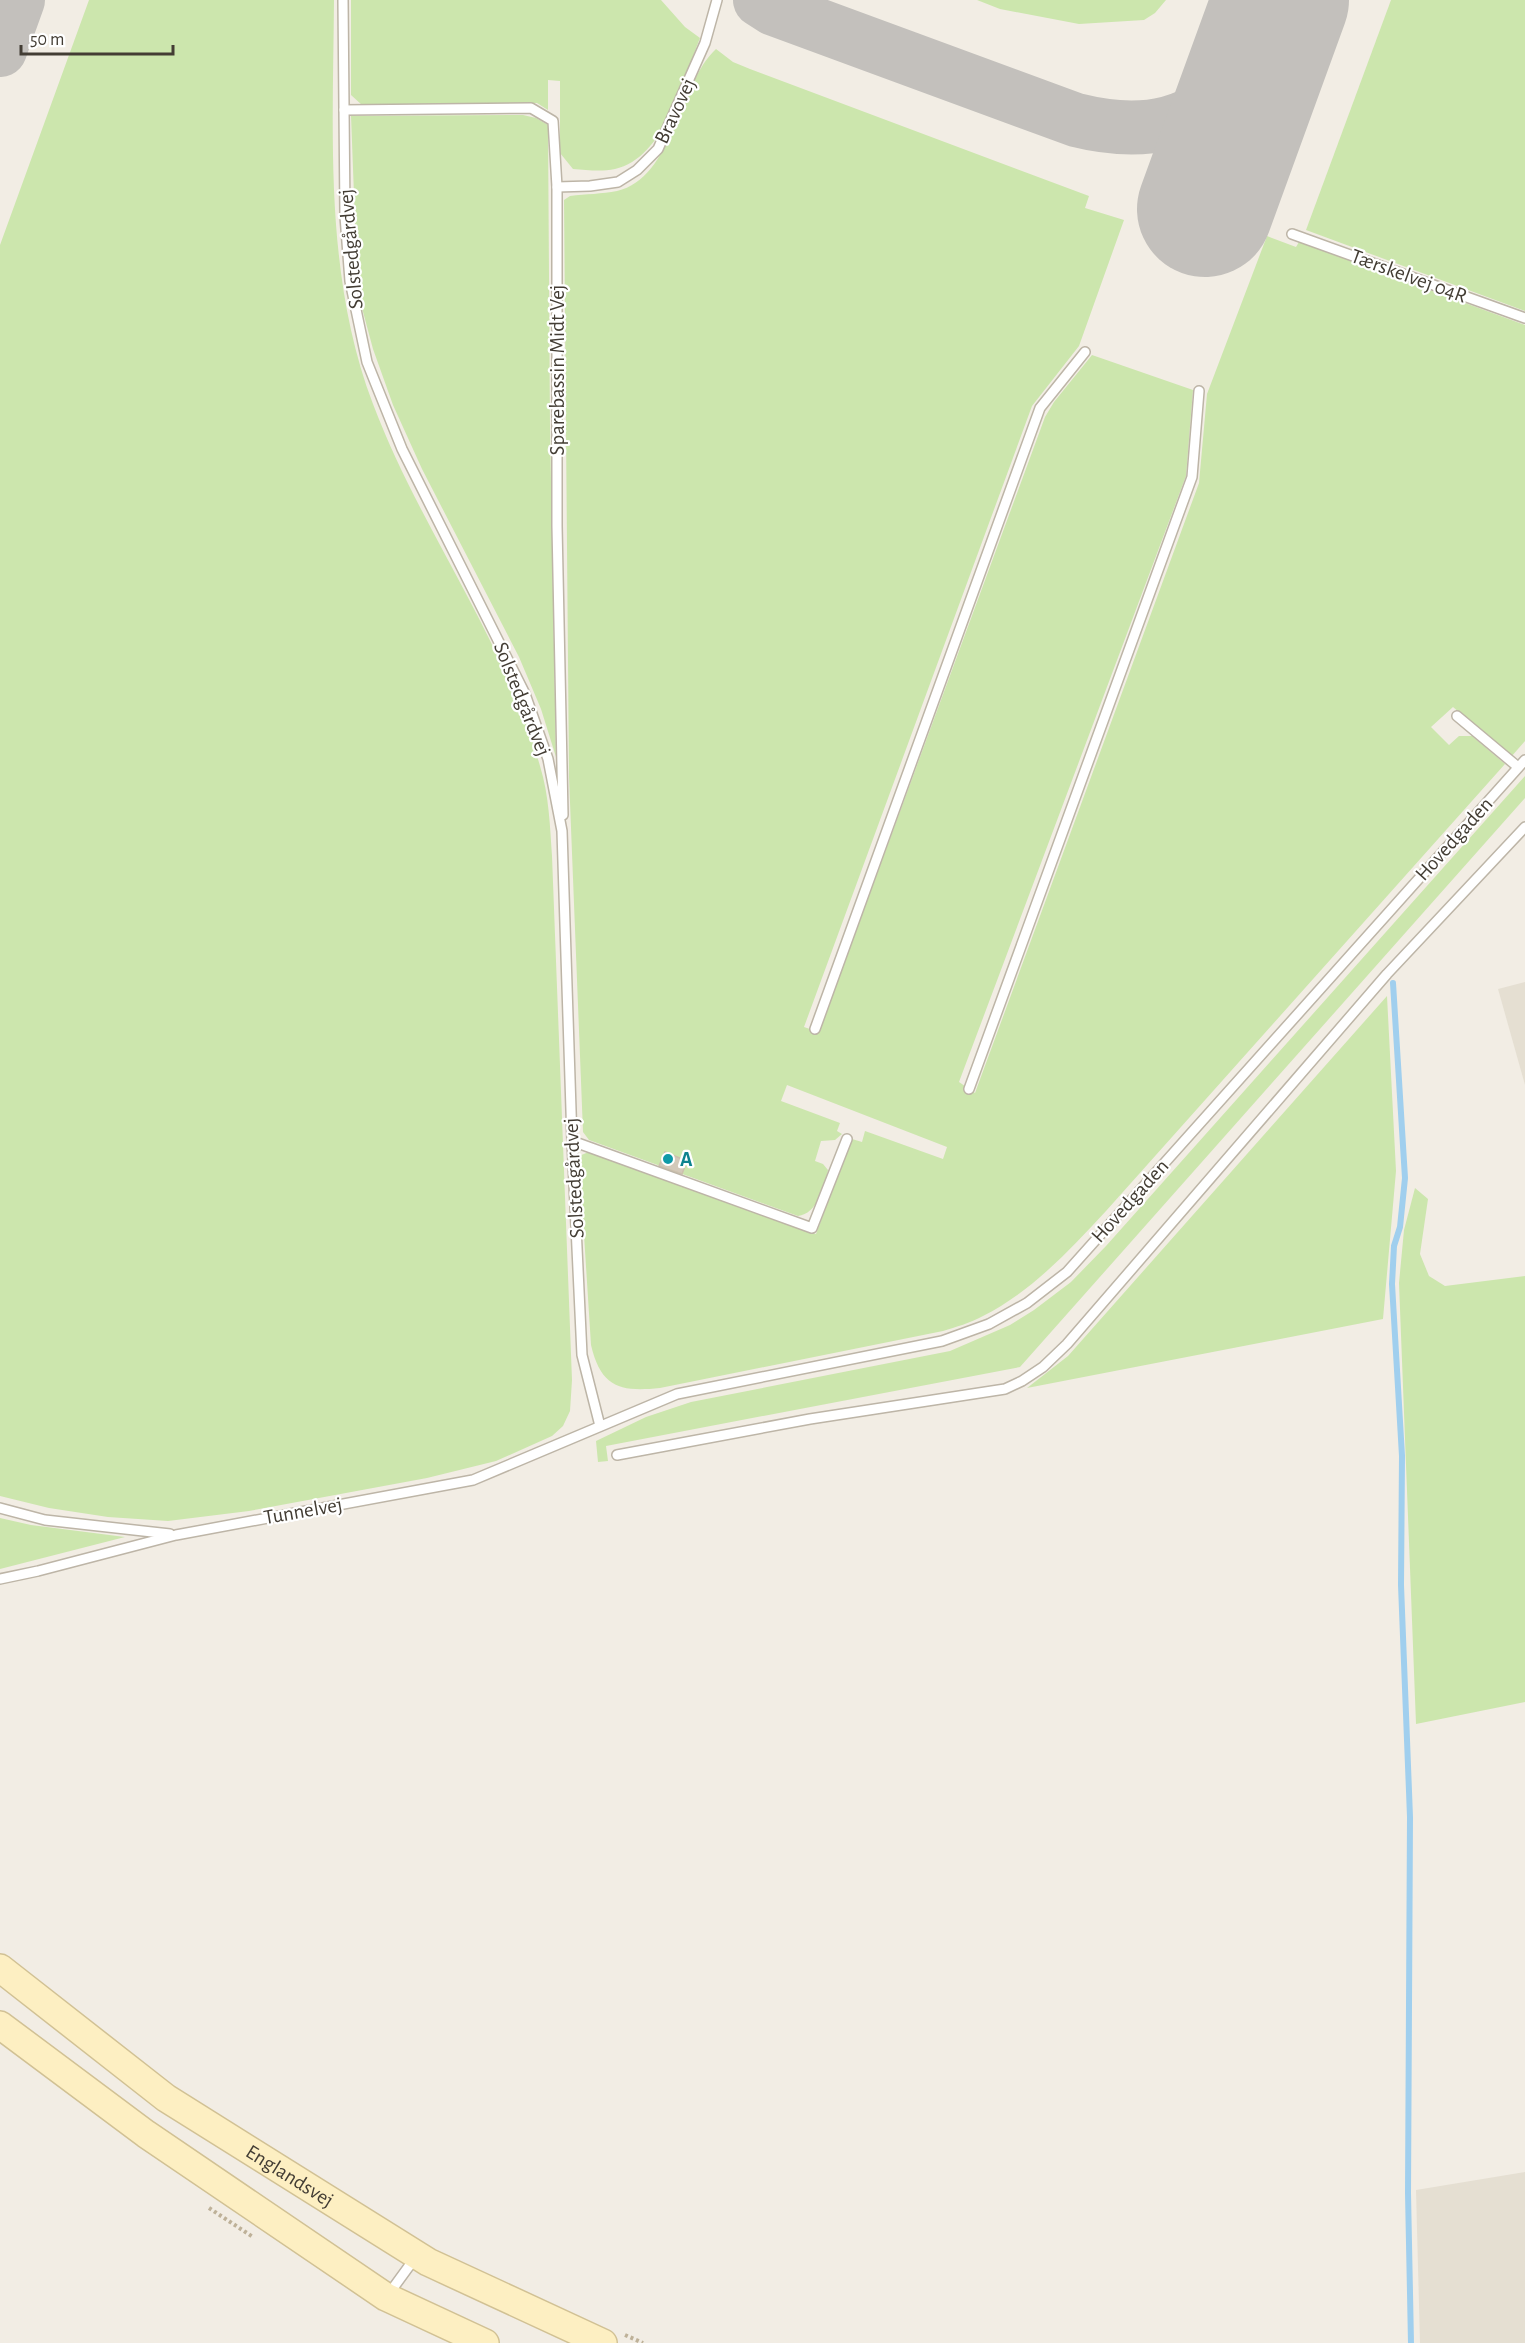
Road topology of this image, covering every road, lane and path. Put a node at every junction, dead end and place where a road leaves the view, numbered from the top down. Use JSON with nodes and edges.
{"nodes":[{"id":1,"x":343,"y":0,"type":"edge"},
{"id":2,"x":717,"y":0,"type":"edge"},
{"id":3,"x":344,"y":110,"type":"junction"},
{"id":4,"x":557,"y":187,"type":"junction"},
{"id":5,"x":1293,"y":234,"type":"dead end"},
{"id":6,"x":1525,"y":318,"type":"edge"},
{"id":7,"x":1085,"y":352,"type":"dead end"},
{"id":8,"x":1199,"y":391,"type":"dead end"},
{"id":9,"x":1457,"y":716,"type":"dead end"},
{"id":10,"x":1522,"y":764,"type":"edge"},
{"id":11,"x":1525,"y":827,"type":"edge"},
{"id":12,"x":562,"y":831,"type":"junction"},
{"id":13,"x":815,"y":1029,"type":"dead end"},
{"id":14,"x":969,"y":1089,"type":"dead end"},
{"id":15,"x":847,"y":1139,"type":"dead end"},
{"id":16,"x":572,"y":1141,"type":"junction"},
{"id":17,"x":600,"y":1426,"type":"junction"},
{"id":18,"x":618,"y":1455,"type":"dead end"},
{"id":19,"x":0,"y":1508,"type":"edge"},
{"id":20,"x":176,"y":1535,"type":"junction"},
{"id":21,"x":0,"y":1579,"type":"edge"},
{"id":22,"x":0,"y":1968,"type":"edge"},
{"id":23,"x":0,"y":2025,"type":"edge"},
{"id":24,"x":417,"y":2255,"type":"junction"},
{"id":25,"x":386,"y":2297,"type":"junction"},
{"id":26,"x":485,"y":2343,"type":"edge"},
{"id":27,"x":603,"y":2343,"type":"edge"}],
"edges":[{"from":1,"to":3,"type":"lane","name":"Solstedgårdvej"},
{"from":2,"to":4,"type":"lane","name":"Bravovej"},
{"from":3,"to":4,"type":"lane","name":"Sparebassin Midt Vej"},
{"from":3,"to":12,"type":"lane","name":"Solstedgårdvej"},
{"from":4,"to":12,"type":"lane","name":"Sparebassin Midt Vej"},
{"from":5,"to":6,"type":"lane","name":"Tærskelvej 04R"},
{"from":7,"to":13,"type":"lane"},
{"from":8,"to":14,"type":"lane"},
{"from":9,"to":10,"type":"lane"},
{"from":10,"to":17,"type":"lane","name":"Hovedgaden"},
{"from":11,"to":18,"type":"lane"},
{"from":12,"to":16,"type":"lane","name":"Solstedgårdvej"},
{"from":15,"to":16,"type":"lane"},
{"from":16,"to":17,"type":"lane","name":"Solstedgårdvej"},
{"from":17,"to":20,"type":"lane","name":"Tunnelvej"},
{"from":19,"to":20,"type":"lane"},
{"from":20,"to":21,"type":"lane","name":"Tunnelvej"},
{"from":22,"to":24,"type":"main road","name":"Englandsvej"},
{"from":23,"to":25,"type":"main road"},
{"from":24,"to":25,"type":"lane"},
{"from":24,"to":27,"type":"main road","name":"Englandsvej"},
{"from":25,"to":26,"type":"main road"}]}
